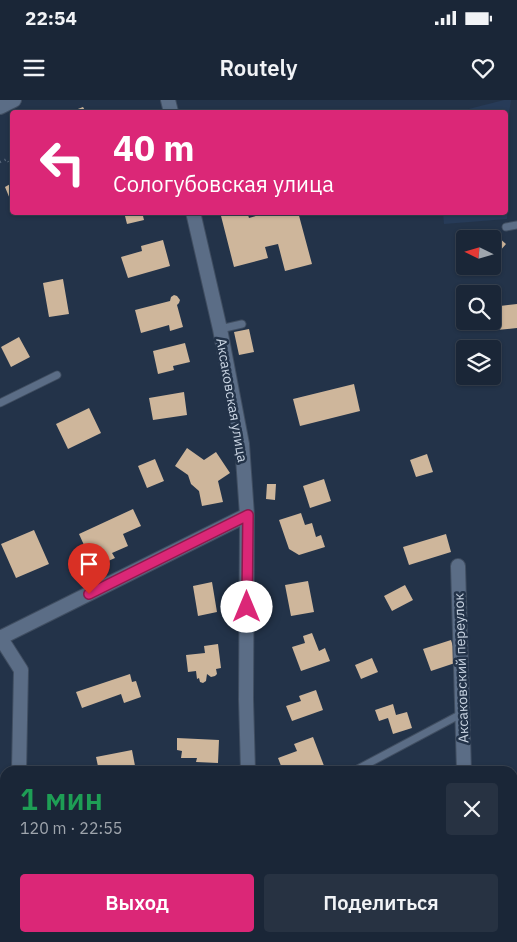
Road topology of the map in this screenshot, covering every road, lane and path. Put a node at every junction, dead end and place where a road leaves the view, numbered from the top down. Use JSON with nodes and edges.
{"nodes":[{"id":1,"x":14,"y":100,"type":"edge"},
{"id":2,"x":0,"y":108,"type":"edge"},
{"id":3,"x":0,"y":162,"type":"edge"},
{"id":4,"x":10,"y":164,"type":"edge"},
{"id":5,"x":194,"y":215,"type":"edge"},
{"id":6,"x":517,"y":225,"type":"edge"},
{"id":7,"x":506,"y":227,"type":"dead end"},
{"id":8,"x":242,"y":324,"type":"dead end"},
{"id":9,"x":220,"y":329,"type":"junction"},
{"id":10,"x":57,"y":375,"type":"dead end"},
{"id":11,"x":0,"y":403,"type":"edge"},
{"id":12,"x":248,"y":515,"type":"junction"},
{"id":13,"x":458,"y":566,"type":"dead end"},
{"id":14,"x":0,"y":638,"type":"edge"},
{"id":15,"x":463,"y":714,"type":"junction"},
{"id":16,"x":19,"y":766,"type":"edge"},
{"id":17,"x":248,"y":766,"type":"edge"},
{"id":18,"x":364,"y":766,"type":"edge"},
{"id":19,"x":464,"y":766,"type":"edge"}],
"edges":[{"from":1,"to":2,"type":"street"},
{"from":3,"to":4,"type":"path"},
{"from":5,"to":9,"type":"street","name":"Аксаковская улица"},
{"from":6,"to":7,"type":"lane"},
{"from":8,"to":9,"type":"lane"},
{"from":9,"to":12,"type":"street","name":"Аксаковская улица"},
{"from":10,"to":11,"type":"lane"},
{"from":12,"to":14,"type":"street"},
{"from":12,"to":17,"type":"street","name":"Аксаковская улица"},
{"from":13,"to":15,"type":"street","name":"Аксаковский переулок"},
{"from":14,"to":16,"type":"street"},
{"from":15,"to":18,"type":"lane"},
{"from":15,"to":19,"type":"street","name":"Аксаковский переулок"}]}
